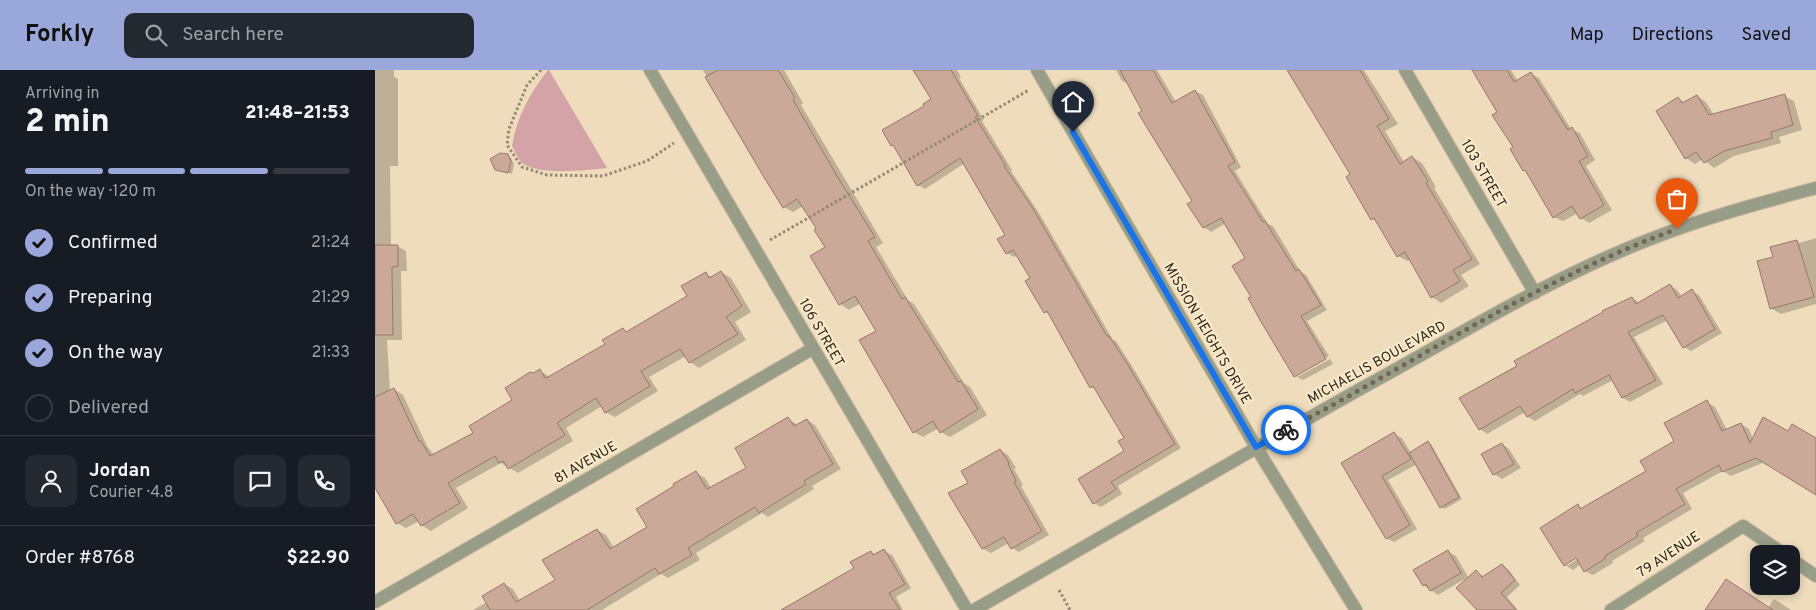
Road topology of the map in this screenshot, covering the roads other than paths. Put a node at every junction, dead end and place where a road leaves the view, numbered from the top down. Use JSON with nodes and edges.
{"nodes":[{"id":1,"x":650,"y":70,"type":"edge"},
{"id":2,"x":1037,"y":70,"type":"edge"},
{"id":3,"x":1405,"y":70,"type":"edge"},
{"id":4,"x":1816,"y":188,"type":"edge"},
{"id":5,"x":1535,"y":293,"type":"junction"},
{"id":6,"x":812,"y":349,"type":"junction"},
{"id":7,"x":1256,"y":447,"type":"junction"},
{"id":8,"x":1771,"y":545,"type":"edge"},
{"id":9,"x":1800,"y":565,"type":"edge"},
{"id":10,"x":1816,"y":576,"type":"edge"},
{"id":11,"x":377,"y":597,"type":"edge"},
{"id":12,"x":967,"y":610,"type":"edge"},
{"id":13,"x":974,"y":610,"type":"edge"},
{"id":14,"x":1357,"y":610,"type":"edge"},
{"id":15,"x":1611,"y":610,"type":"edge"}],
"edges":[{"from":1,"to":6,"type":"street","name":"106 STREET"},
{"from":2,"to":7,"type":"street","name":"MISSION HEIGHTS DRIVE"},
{"from":3,"to":5,"type":"street","name":"103 STREET"},
{"from":4,"to":5,"type":"street","name":"MICHAELIS BOULEVARD"},
{"from":5,"to":7,"type":"street","name":"MICHAELIS BOULEVARD"},
{"from":6,"to":11,"type":"street","name":"81 AVENUE"},
{"from":6,"to":12,"type":"street","name":"106 STREET"},
{"from":7,"to":13,"type":"street","name":"MICHAELIS BOULEVARD"},
{"from":7,"to":14,"type":"street","name":"MISSION HEIGHTS DRIVE"},
{"from":8,"to":15,"type":"street","name":"79 AVENUE"},
{"from":9,"to":10,"type":"street"}]}
